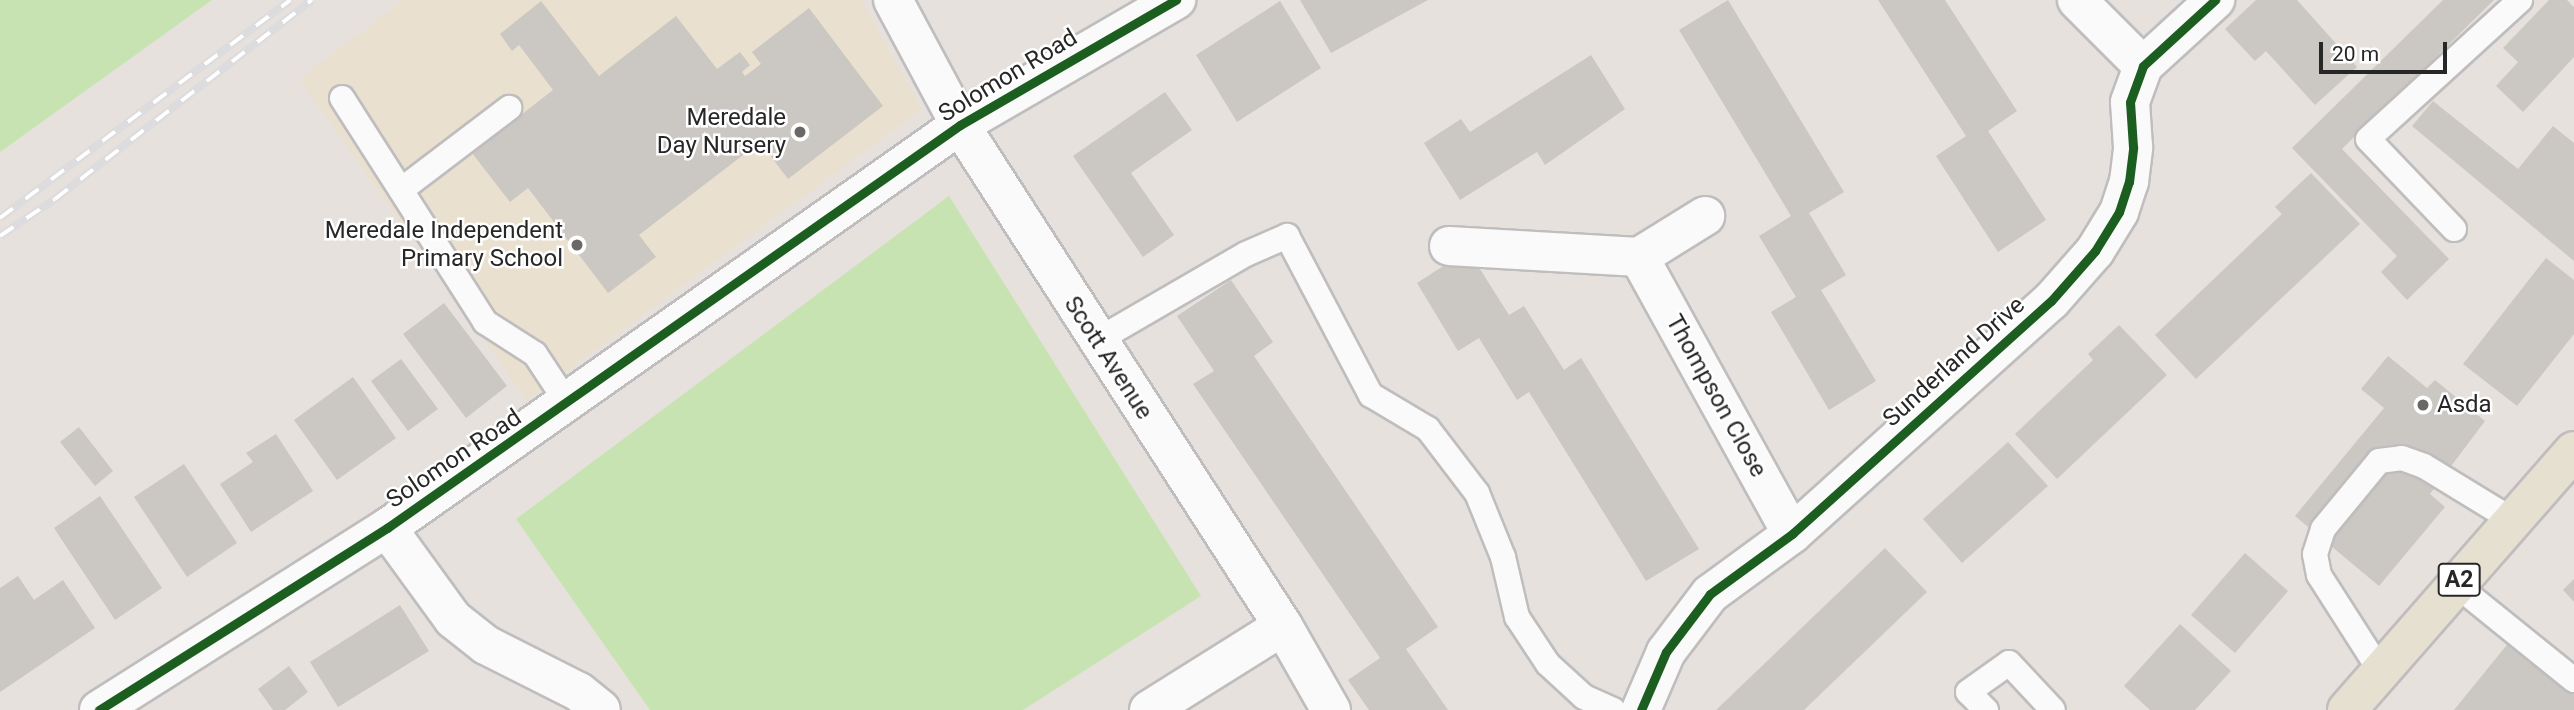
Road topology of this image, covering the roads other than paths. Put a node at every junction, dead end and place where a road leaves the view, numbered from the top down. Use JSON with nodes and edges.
{"nodes":[{"id":1,"x":893,"y":0,"type":"edge"},
{"id":2,"x":1176,"y":0,"type":"edge"},
{"id":3,"x":2077,"y":0,"type":"edge"},
{"id":4,"x":2215,"y":0,"type":"edge"},
{"id":5,"x":2521,"y":0,"type":"edge"},
{"id":6,"x":2143,"y":66,"type":"junction"},
{"id":7,"x":342,"y":98,"type":"dead end"},
{"id":8,"x":509,"y":108,"type":"dead end"},
{"id":9,"x":960,"y":125,"type":"junction"},
{"id":10,"x":401,"y":190,"type":"junction"},
{"id":11,"x":1705,"y":216,"type":"dead end"},
{"id":12,"x":2454,"y":229,"type":"dead end"},
{"id":13,"x":1449,"y":246,"type":"dead end"},
{"id":14,"x":1639,"y":257,"type":"junction"},
{"id":15,"x":1096,"y":341,"type":"junction"},
{"id":16,"x":568,"y":404,"type":"junction"},
{"id":17,"x":2574,"y":451,"type":"edge"},
{"id":18,"x":2514,"y":521,"type":"junction"},
{"id":19,"x":387,"y":528,"type":"junction"},
{"id":20,"x":1792,"y":534,"type":"junction"},
{"id":21,"x":2455,"y":584,"type":"junction"},
{"id":22,"x":1283,"y":626,"type":"junction"},
{"id":23,"x":2381,"y":672,"type":"junction"},
{"id":24,"x":2574,"y":680,"type":"edge"},
{"id":25,"x":99,"y":710,"type":"edge"},
{"id":26,"x":601,"y":710,"type":"edge"},
{"id":27,"x":1149,"y":710,"type":"edge"},
{"id":28,"x":1331,"y":710,"type":"edge"},
{"id":29,"x":1613,"y":710,"type":"edge"},
{"id":30,"x":1640,"y":710,"type":"edge"},
{"id":31,"x":1986,"y":710,"type":"edge"},
{"id":32,"x":2053,"y":710,"type":"edge"},
{"id":33,"x":2347,"y":710,"type":"edge"}],
"edges":[{"from":1,"to":9,"type":"street","name":"Scott Avenue"},
{"from":2,"to":9,"type":"street","name":"Solomon Road"},
{"from":3,"to":6,"type":"street"},
{"from":4,"to":6,"type":"street","name":"Sunderland Drive"},
{"from":5,"to":12,"type":"lane"},
{"from":6,"to":20,"type":"street","name":"Sunderland Drive"},
{"from":7,"to":10,"type":"lane"},
{"from":8,"to":10,"type":"lane"},
{"from":9,"to":15,"type":"street","name":"Scott Avenue"},
{"from":9,"to":16,"type":"street","name":"Solomon Road"},
{"from":10,"to":16,"type":"lane"},
{"from":11,"to":14,"type":"street"},
{"from":13,"to":14,"type":"street"},
{"from":14,"to":20,"type":"street","name":"Thompson Close"},
{"from":15,"to":22,"type":"street","name":"Scott Avenue"},
{"from":15,"to":29,"type":"lane"},
{"from":16,"to":19,"type":"street","name":"Solomon Road"},
{"from":17,"to":18,"type":"main road","number":"A2"},
{"from":18,"to":21,"type":"main road","number":"A2"},
{"from":18,"to":23,"type":"lane"},
{"from":19,"to":25,"type":"street","name":"Solomon Road"},
{"from":19,"to":26,"type":"street"},
{"from":20,"to":30,"type":"street","name":"Sunderland Drive"},
{"from":21,"to":23,"type":"main road","number":"A2"},
{"from":21,"to":24,"type":"lane"},
{"from":22,"to":27,"type":"street"},
{"from":22,"to":28,"type":"street","name":"Scott Avenue"},
{"from":23,"to":33,"type":"main road","number":"A2"},
{"from":31,"to":32,"type":"lane"}]}
